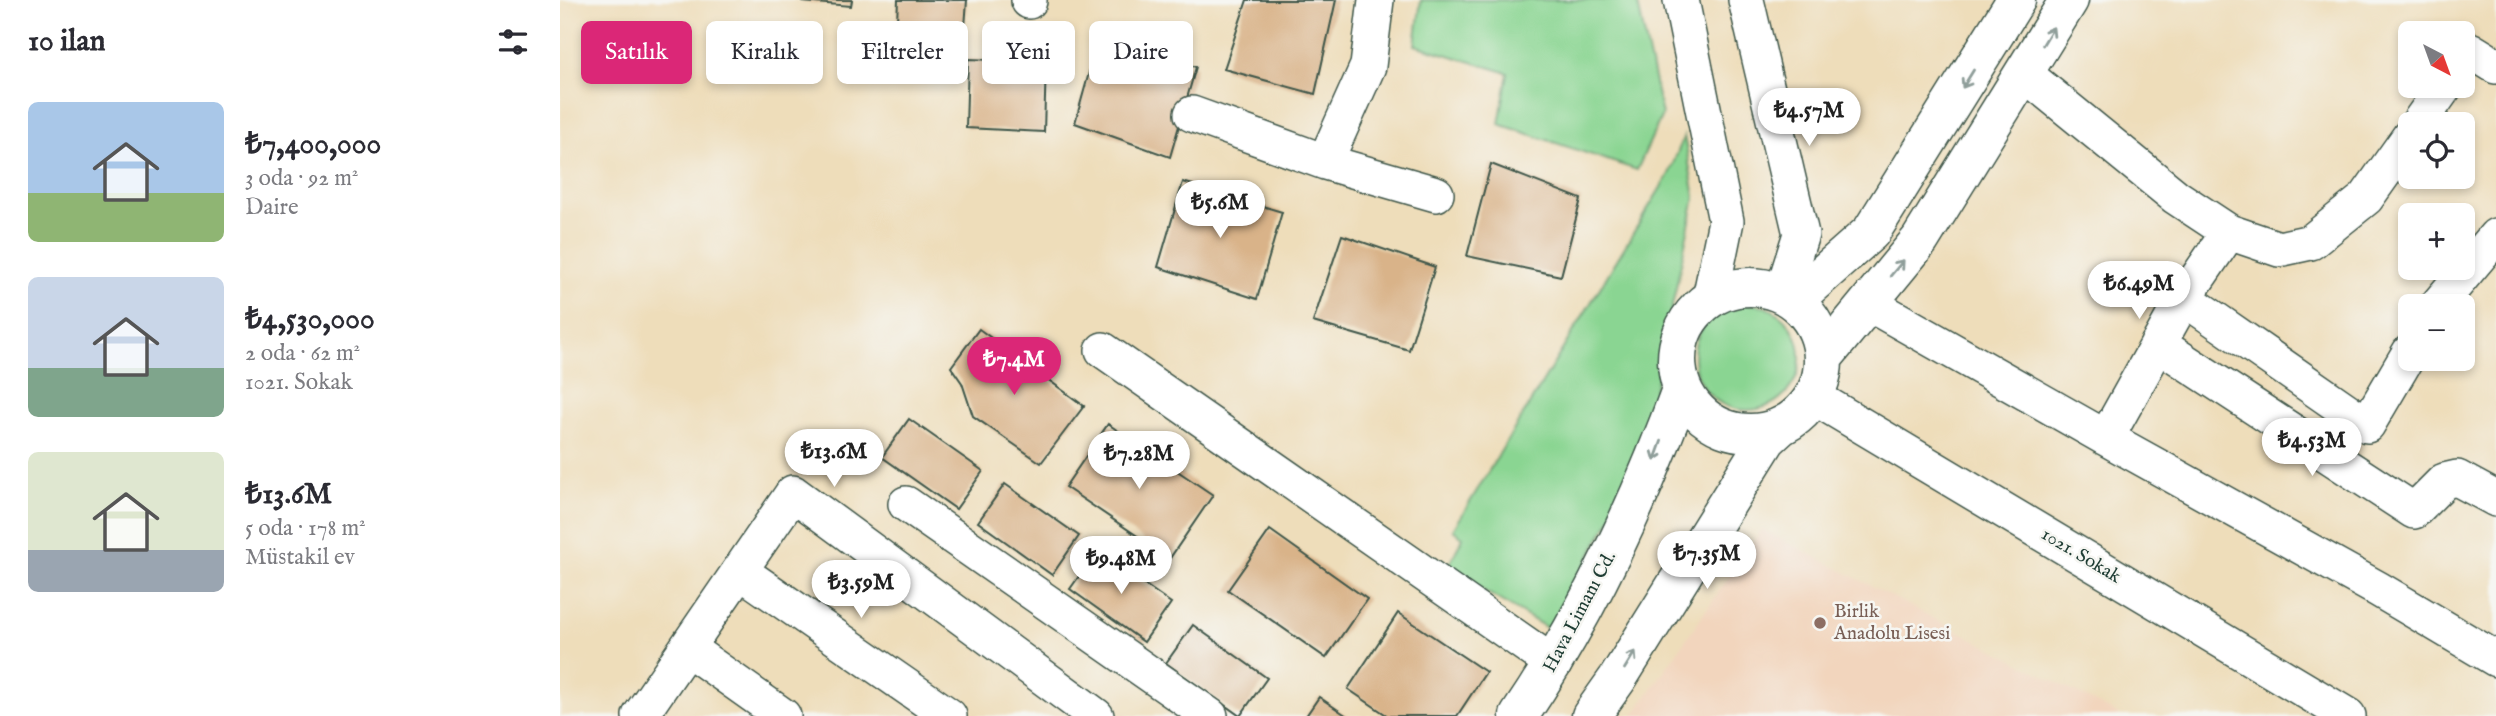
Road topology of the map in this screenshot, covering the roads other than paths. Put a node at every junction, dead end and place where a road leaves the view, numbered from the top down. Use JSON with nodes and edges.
{"nodes":[{"id":1,"x":1376,"y":0,"type":"edge"},
{"id":2,"x":1681,"y":0,"type":"edge"},
{"id":3,"x":1746,"y":0,"type":"edge"},
{"id":4,"x":2016,"y":0,"type":"edge"},
{"id":5,"x":2069,"y":0,"type":"edge"},
{"id":6,"x":2475,"y":53,"type":"edge"},
{"id":7,"x":2496,"y":66,"type":"edge"},
{"id":8,"x":2025,"y":74,"type":"junction"},
{"id":9,"x":1192,"y":114,"type":"dead end"},
{"id":10,"x":2398,"y":153,"type":"edge"},
{"id":11,"x":1325,"y":162,"type":"junction"},
{"id":12,"x":1436,"y":194,"type":"dead end"},
{"id":13,"x":2228,"y":232,"type":"junction"},
{"id":14,"x":2496,"y":236,"type":"edge"},
{"id":15,"x":2447,"y":294,"type":"edge"},
{"id":16,"x":1788,"y":298,"type":"junction"},
{"id":17,"x":2184,"y":298,"type":"junction"},
{"id":18,"x":1710,"y":299,"type":"junction"},
{"id":19,"x":1868,"y":303,"type":"junction"},
{"id":20,"x":2158,"y":344,"type":"junction"},
{"id":21,"x":1103,"y":350,"type":"dead end"},
{"id":22,"x":1823,"y":358,"type":"junction"},
{"id":23,"x":2399,"y":371,"type":"edge"},
{"id":24,"x":1682,"y":387,"type":"junction"},
{"id":25,"x":1814,"y":397,"type":"junction"},
{"id":26,"x":1779,"y":428,"type":"junction"},
{"id":27,"x":2106,"y":438,"type":"junction"},
{"id":28,"x":2490,"y":484,"type":"edge"},
{"id":29,"x":906,"y":504,"type":"dead end"},
{"id":30,"x":740,"y":571,"type":"junction"},
{"id":31,"x":687,"y":648,"type":"junction"},
{"id":32,"x":2496,"y":659,"type":"edge"},
{"id":33,"x":1554,"y":664,"type":"junction"},
{"id":34,"x":2330,"y":711,"type":"edge"},
{"id":35,"x":640,"y":716,"type":"edge"},
{"id":36,"x":783,"y":716,"type":"edge"},
{"id":37,"x":949,"y":716,"type":"edge"},
{"id":38,"x":1096,"y":716,"type":"edge"},
{"id":39,"x":1210,"y":716,"type":"edge"},
{"id":40,"x":1519,"y":716,"type":"edge"},
{"id":41,"x":1591,"y":716,"type":"edge"}],
"edges":[{"from":1,"to":11,"type":"street"},
{"from":2,"to":18,"type":"street"},
{"from":3,"to":16,"type":"street"},
{"from":4,"to":16,"type":"main road","one_way":true},
{"from":8,"to":5,"type":"main road","one_way":true},
{"from":6,"to":7,"type":"street"},
{"from":8,"to":13,"type":"street"},
{"from":19,"to":8,"type":"main road","one_way":true},
{"from":9,"to":11,"type":"street"},
{"from":10,"to":13,"type":"street"},
{"from":11,"to":12,"type":"street"},
{"from":13,"to":17,"type":"street"},
{"from":14,"to":15,"type":"street"},
{"from":16,"to":18,"type":"main road"},
{"from":16,"to":22,"type":"main road"},
{"from":17,"to":20,"type":"street"},
{"from":17,"to":23,"type":"street"},
{"from":18,"to":24,"type":"main road"},
{"from":19,"to":22,"type":"main road"},
{"from":19,"to":27,"type":"street"},
{"from":20,"to":27,"type":"street"},
{"from":20,"to":28,"type":"street"},
{"from":21,"to":33,"type":"street"},
{"from":22,"to":25,"type":"main road"},
{"from":24,"to":26,"type":"main road"},
{"from":24,"to":33,"type":"main road","name":"Hava Limanı Cd.","one_way":true},
{"from":25,"to":26,"type":"main road"},
{"from":25,"to":34,"type":"street","name":"1021. Sokak"},
{"from":41,"to":26,"type":"main road","one_way":true},
{"from":27,"to":32,"type":"street"},
{"from":29,"to":39,"type":"street"},
{"from":30,"to":31,"type":"street"},
{"from":30,"to":37,"type":"street"},
{"from":30,"to":38,"type":"street"},
{"from":31,"to":35,"type":"street"},
{"from":31,"to":36,"type":"street"},
{"from":33,"to":40,"type":"main road","name":"Hava Limanı Cd."}]}
